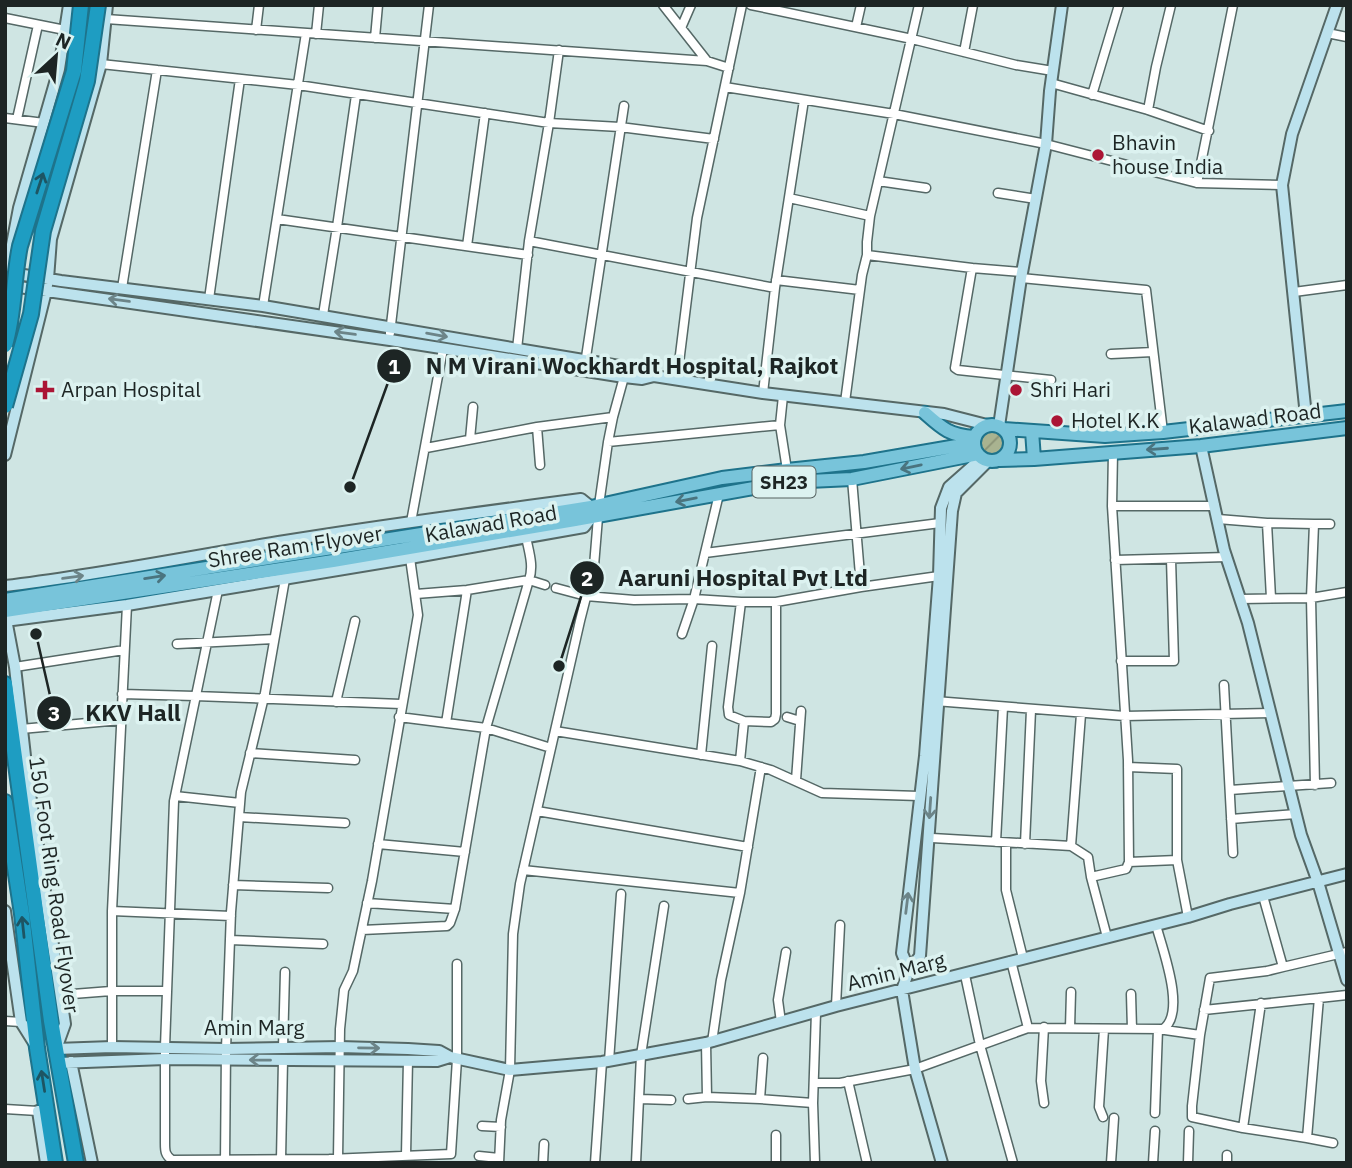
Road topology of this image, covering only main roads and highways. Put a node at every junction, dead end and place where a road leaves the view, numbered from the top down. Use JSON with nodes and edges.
{"nodes":[{"id":1,"x":81,"y":5,"type":"edge"},
{"id":2,"x":98,"y":5,"type":"edge"},
{"id":3,"x":5,"y":345,"type":"edge"},
{"id":4,"x":5,"y":406,"type":"edge"},
{"id":5,"x":1347,"y":411,"type":"edge"},
{"id":6,"x":925,"y":412,"type":"road end"},
{"id":7,"x":997,"y":426,"type":"junction"},
{"id":8,"x":1347,"y":428,"type":"edge"},
{"id":9,"x":1032,"y":431,"type":"junction"},
{"id":10,"x":983,"y":452,"type":"junction"},
{"id":11,"x":1034,"y":459,"type":"junction"},
{"id":12,"x":589,"y":512,"type":"junction"},
{"id":13,"x":5,"y":600,"type":"edge"},
{"id":14,"x":6,"y":617,"type":"edge"},
{"id":15,"x":5,"y":684,"type":"edge"},
{"id":16,"x":5,"y":802,"type":"edge"},
{"id":17,"x":55,"y":1163,"type":"edge"},
{"id":18,"x":76,"y":1163,"type":"edge"}],
"edges":[{"from":3,"to":1,"type":"highway","one_way":true,"bridge":true},
{"from":2,"to":4,"type":"highway","bridge":true},
{"from":5,"to":9,"type":"main road","name":"Kalawad Road"},
{"from":6,"to":10,"type":"main road"},
{"from":7,"to":9,"type":"main road","name":"Kalawad Road"},
{"from":7,"to":10,"type":"main road"},
{"from":7,"to":10,"type":"main road"},
{"from":8,"to":11,"type":"main road","name":"Kalawad Road","number":"SH23","one_way":true},
{"from":9,"to":11,"type":"main road"},
{"from":10,"to":11,"type":"main road","name":"Kalawad Road","number":"SH23"},
{"from":10,"to":12,"type":"main road","name":"Kalawad Road","number":"SH23","one_way":true},
{"from":10,"to":12,"type":"main road","name":"Kalawad Road","number":"SH23"},
{"from":13,"to":12,"type":"main road","name":"Shree Ram Flyover","one_way":true},
{"from":12,"to":14,"type":"main road","name":"Shree Ram Flyover"},
{"from":15,"to":18,"type":"highway","name":"150 Foot Ring Road Flyover"},
{"from":17,"to":16,"type":"highway","name":"150 Foot Ring Road Flyover","one_way":true}]}
